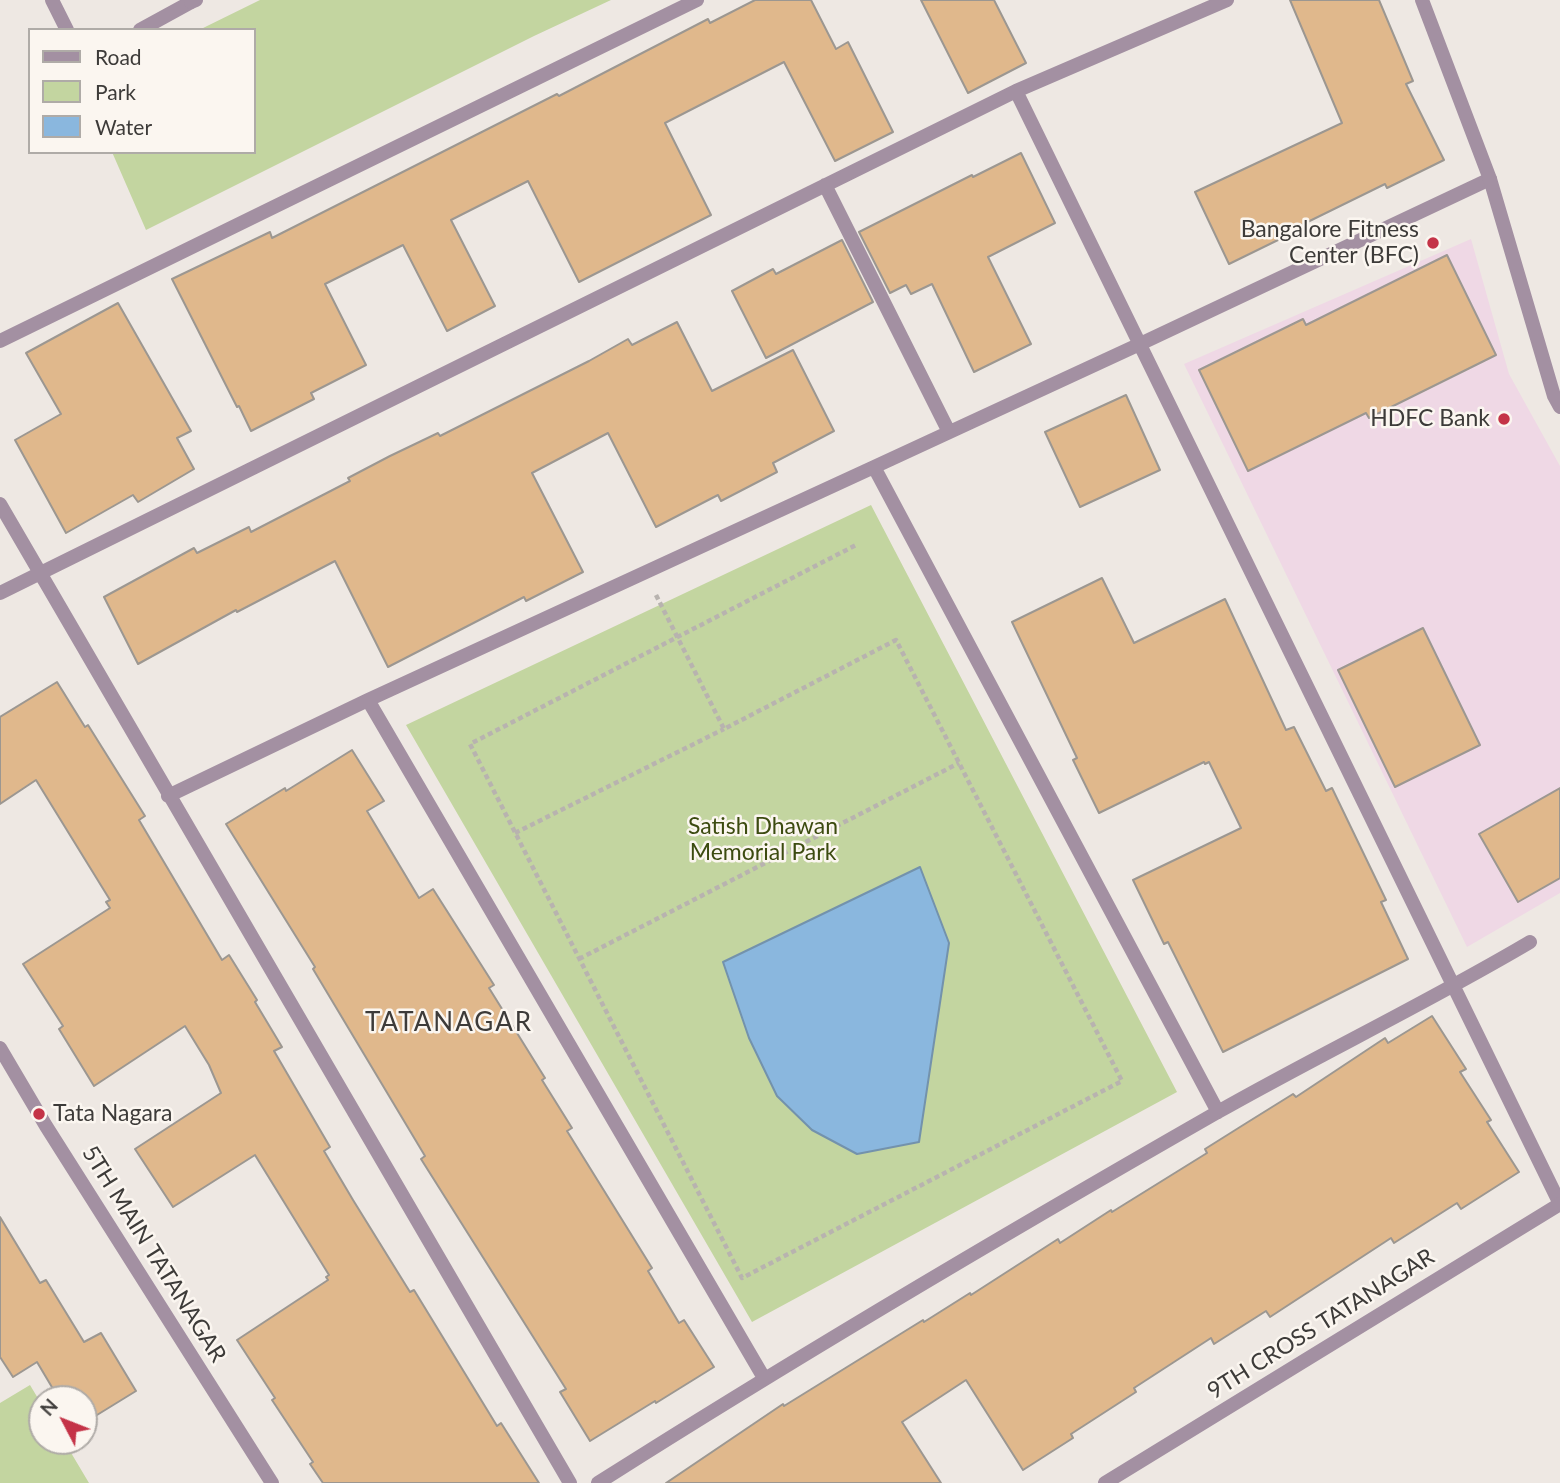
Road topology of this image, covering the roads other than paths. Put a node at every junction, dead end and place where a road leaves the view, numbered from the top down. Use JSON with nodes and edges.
{"nodes":[{"id":1,"x":52,"y":0,"type":"edge"},
{"id":2,"x":697,"y":0,"type":"edge"},
{"id":3,"x":1227,"y":0,"type":"edge"},
{"id":4,"x":1422,"y":0,"type":"edge"},
{"id":5,"x":193,"y":1,"type":"edge"},
{"id":6,"x":66,"y":28,"type":"edge"},
{"id":7,"x":144,"y":28,"type":"edge"},
{"id":8,"x":1016,"y":91,"type":"junction"},
{"id":9,"x":1490,"y":179,"type":"junction"},
{"id":10,"x":825,"y":185,"type":"junction"},
{"id":11,"x":0,"y":341,"type":"edge"},
{"id":12,"x":1140,"y":344,"type":"junction"},
{"id":13,"x":1560,"y":407,"type":"edge"},
{"id":14,"x":949,"y":432,"type":"junction"},
{"id":15,"x":874,"y":467,"type":"junction"},
{"id":16,"x":0,"y":504,"type":"edge"},
{"id":17,"x":38,"y":572,"type":"junction"},
{"id":18,"x":0,"y":593,"type":"edge"},
{"id":19,"x":368,"y":700,"type":"junction"},
{"id":20,"x":168,"y":796,"type":"junction"},
{"id":21,"x":1530,"y":942,"type":"dead end"},
{"id":22,"x":1454,"y":987,"type":"junction"},
{"id":23,"x":0,"y":1048,"type":"edge"},
{"id":24,"x":1218,"y":1112,"type":"junction"},
{"id":25,"x":1560,"y":1204,"type":"edge"},
{"id":26,"x":764,"y":1378,"type":"junction"},
{"id":27,"x":272,"y":1483,"type":"edge"},
{"id":28,"x":569,"y":1483,"type":"edge"},
{"id":29,"x":598,"y":1483,"type":"edge"},
{"id":30,"x":1105,"y":1483,"type":"edge"}],
"edges":[{"from":1,"to":6,"type":"street"},
{"from":2,"to":11,"type":"street"},
{"from":3,"to":8,"type":"street"},
{"from":4,"to":9,"type":"street"},
{"from":5,"to":7,"type":"street"},
{"from":8,"to":10,"type":"street"},
{"from":8,"to":12,"type":"street"},
{"from":9,"to":12,"type":"street"},
{"from":9,"to":13,"type":"street"},
{"from":10,"to":14,"type":"street"},
{"from":10,"to":17,"type":"street"},
{"from":12,"to":14,"type":"street"},
{"from":12,"to":22,"type":"street"},
{"from":14,"to":15,"type":"street"},
{"from":15,"to":19,"type":"street"},
{"from":15,"to":24,"type":"street"},
{"from":16,"to":17,"type":"street"},
{"from":17,"to":18,"type":"street"},
{"from":17,"to":20,"type":"street"},
{"from":19,"to":20,"type":"street"},
{"from":19,"to":26,"type":"street"},
{"from":20,"to":28,"type":"street"},
{"from":21,"to":22,"type":"street"},
{"from":22,"to":24,"type":"street"},
{"from":22,"to":25,"type":"street"},
{"from":23,"to":27,"type":"street","name":"5TH MAIN TATANAGAR"},
{"from":24,"to":26,"type":"street"},
{"from":25,"to":30,"type":"street","name":"9TH CROSS TATANAGAR"},
{"from":26,"to":29,"type":"street"}]}
